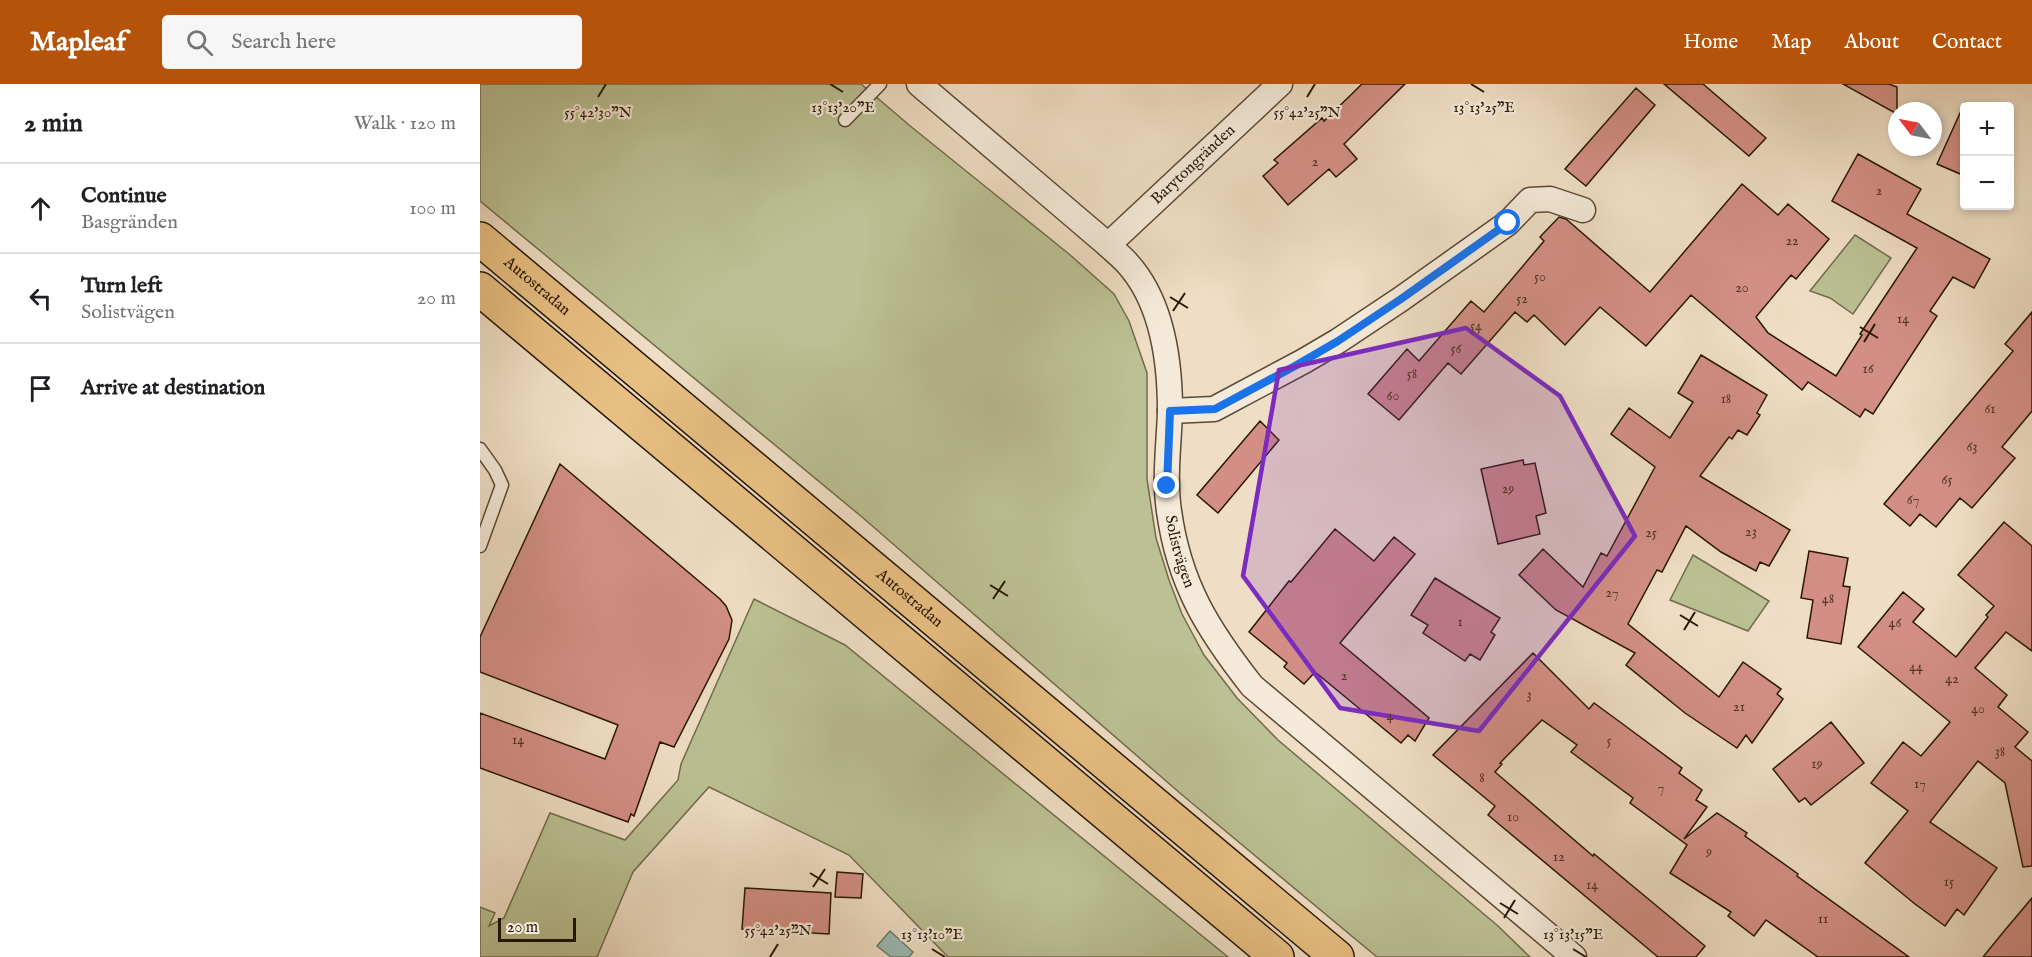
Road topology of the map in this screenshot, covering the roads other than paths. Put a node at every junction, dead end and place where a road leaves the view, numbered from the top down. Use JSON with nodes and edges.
{"nodes":[{"id":1,"x":880,"y":84,"type":"edge"},
{"id":2,"x":919,"y":84,"type":"edge"},
{"id":3,"x":1280,"y":84,"type":"edge"},
{"id":4,"x":845,"y":120,"type":"dead end"},
{"id":5,"x":1583,"y":210,"type":"dead end"},
{"id":6,"x":480,"y":239,"type":"edge"},
{"id":7,"x":1108,"y":245,"type":"junction"},
{"id":8,"x":480,"y":289,"type":"edge"},
{"id":9,"x":1170,"y":411,"type":"junction"},
{"id":10,"x":480,"y":449,"type":"edge"},
{"id":11,"x":480,"y":546,"type":"edge"},
{"id":12,"x":1277,"y":957,"type":"edge"},
{"id":13,"x":1336,"y":957,"type":"edge"},
{"id":14,"x":1574,"y":957,"type":"edge"}],
"edges":[{"from":1,"to":4,"type":"lane"},
{"from":2,"to":7,"type":"street","name":"Solistvägen"},
{"from":3,"to":7,"type":"street","name":"Barytongränden"},
{"from":5,"to":9,"type":"street"},
{"from":6,"to":13,"type":"highway","name":"Autostradan"},
{"from":7,"to":9,"type":"street","name":"Solistvägen"},
{"from":8,"to":12,"type":"highway"},
{"from":9,"to":14,"type":"street","name":"Solistvägen"},
{"from":10,"to":11,"type":"lane"}]}
